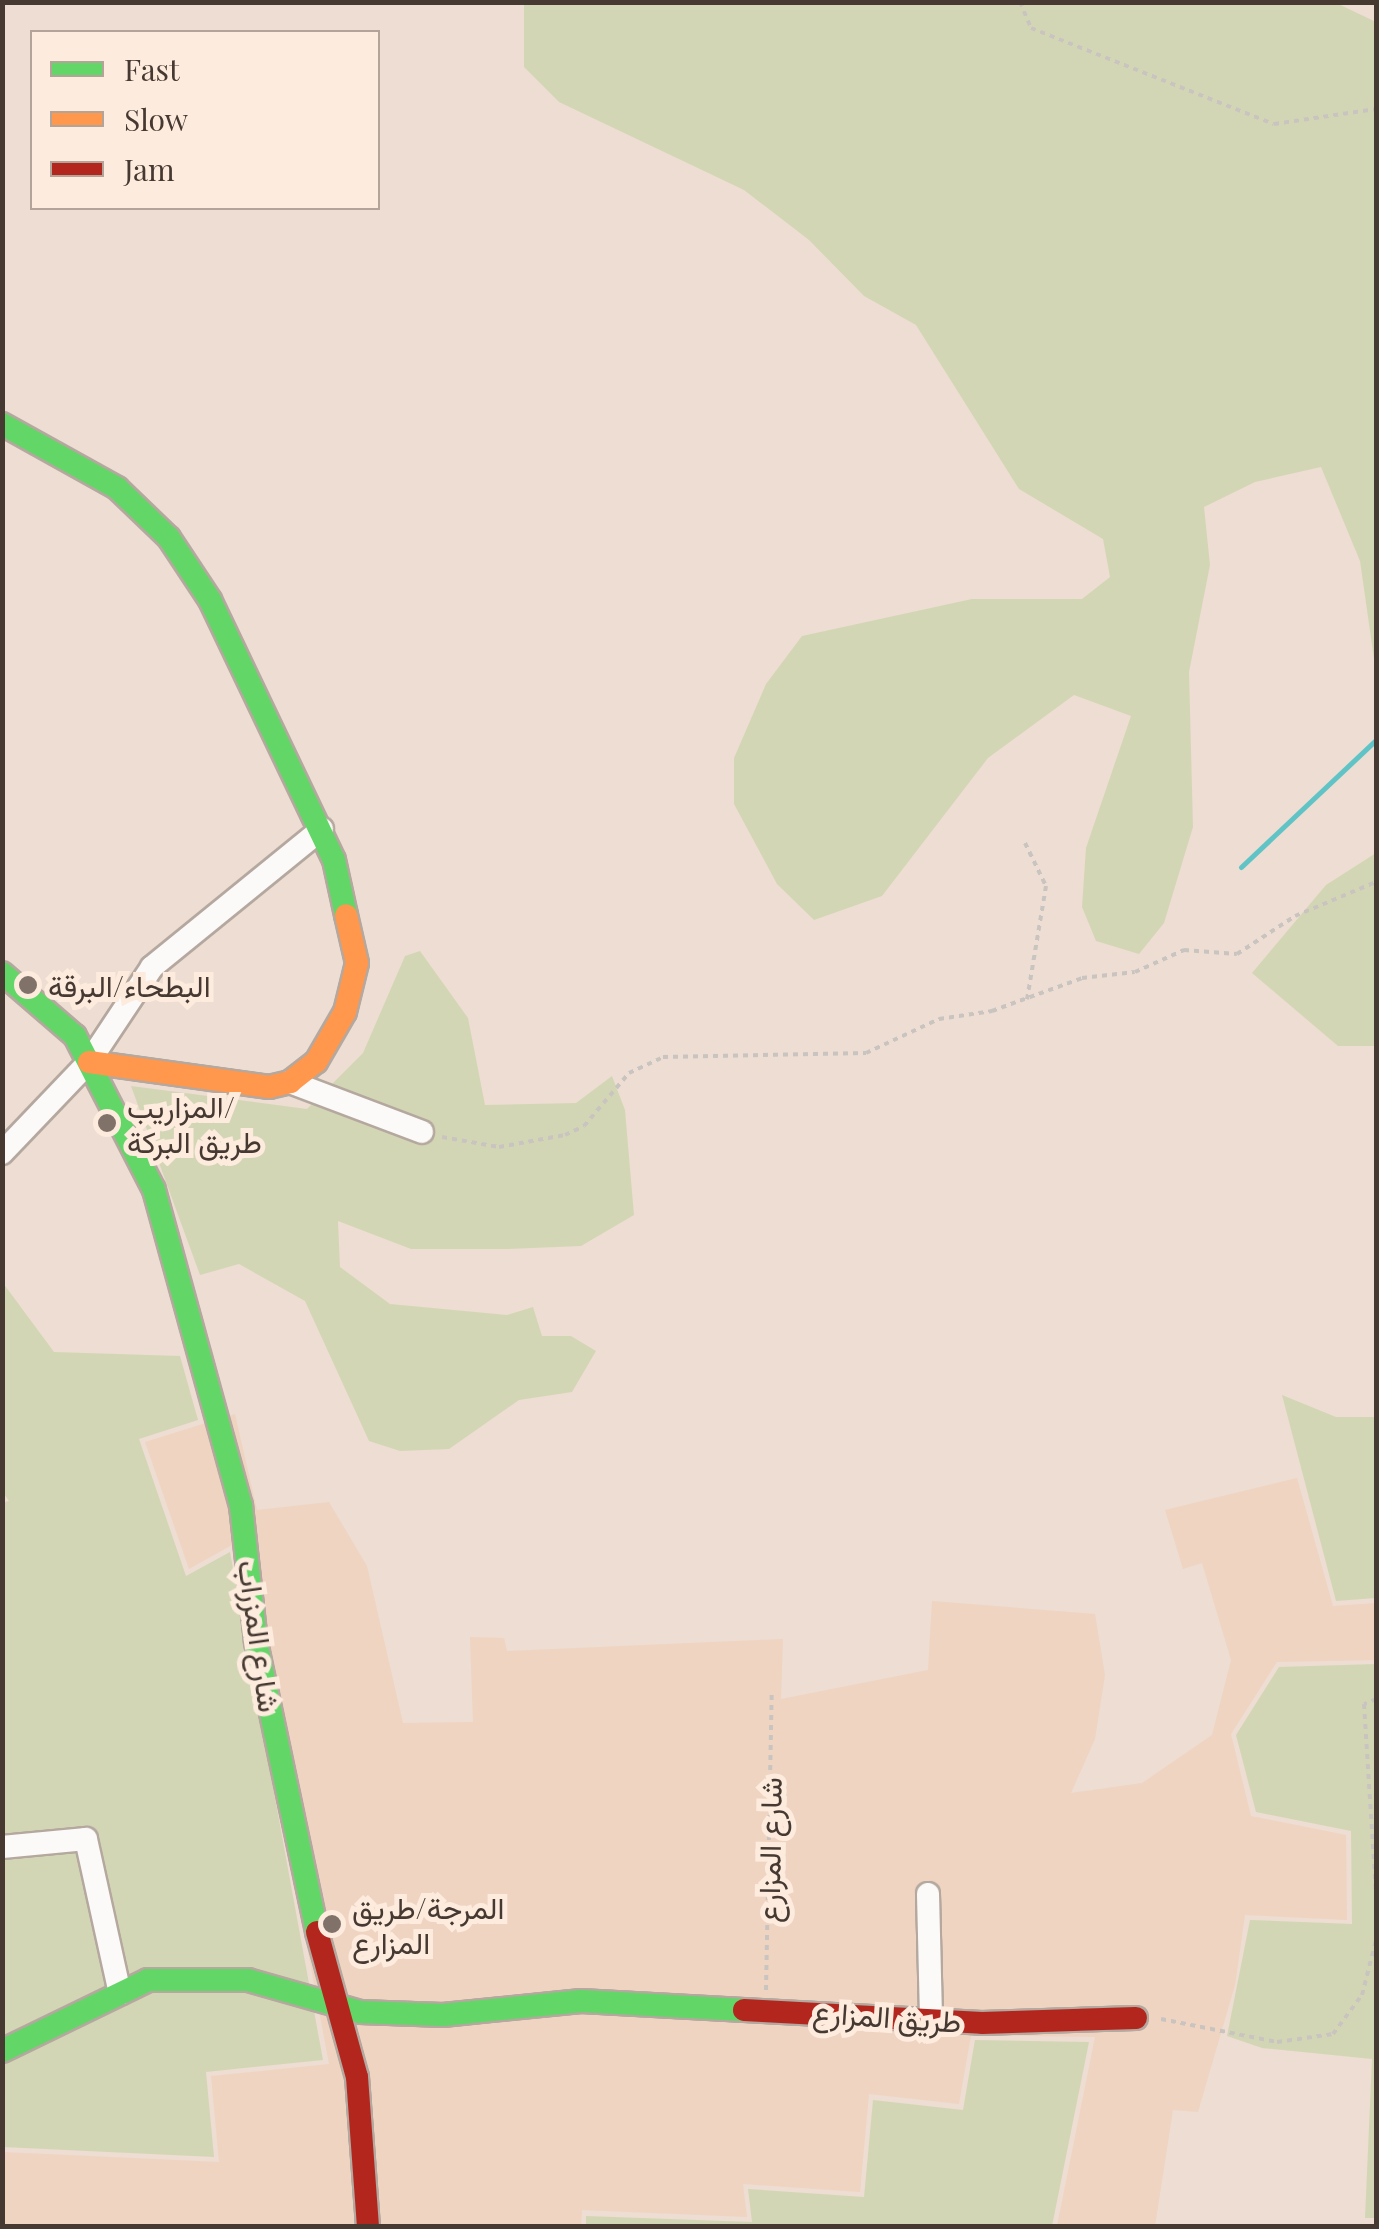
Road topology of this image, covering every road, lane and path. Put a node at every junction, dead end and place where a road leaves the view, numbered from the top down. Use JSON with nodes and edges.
{"nodes":[{"id":1,"x":1020,"y":2,"type":"edge"},
{"id":2,"x":1376,"y":109,"type":"edge"},
{"id":3,"x":2,"y":424,"type":"edge"},
{"id":4,"x":322,"y":829,"type":"junction"},
{"id":5,"x":1025,"y":843,"type":"dead end"},
{"id":6,"x":1376,"y":882,"type":"edge"},
{"id":7,"x":2,"y":973,"type":"edge"},
{"id":8,"x":1027,"y":998,"type":"junction"},
{"id":9,"x":89,"y":1062,"type":"junction"},
{"id":10,"x":290,"y":1082,"type":"junction"},
{"id":11,"x":422,"y":1132,"type":"joint"},
{"id":12,"x":2,"y":1152,"type":"edge"},
{"id":13,"x":772,"y":1691,"type":"dead end"},
{"id":14,"x":1376,"y":1699,"type":"edge"},
{"id":15,"x":2,"y":1847,"type":"edge"},
{"id":16,"x":928,"y":1894,"type":"dead end"},
{"id":17,"x":1376,"y":1894,"type":"edge"},
{"id":18,"x":1376,"y":1940,"type":"edge"},
{"id":19,"x":120,"y":1993,"type":"junction"},
{"id":20,"x":333,"y":2007,"type":"junction"},
{"id":21,"x":766,"y":2010,"type":"junction"},
{"id":22,"x":1136,"y":2018,"type":"joint"},
{"id":23,"x":931,"y":2019,"type":"junction"},
{"id":24,"x":2,"y":2051,"type":"edge"},
{"id":25,"x":368,"y":2226,"type":"edge"}],
"edges":[{"from":1,"to":2,"type":"path"},
{"from":3,"to":4,"type":"street"},
{"from":4,"to":9,"type":"street"},
{"from":4,"to":10,"type":"street"},
{"from":5,"to":8,"type":"path"},
{"from":6,"to":8,"type":"path"},
{"from":7,"to":9,"type":"street","name":"شارع المزراب"},
{"from":8,"to":11,"type":"path"},
{"from":9,"to":10,"type":"street"},
{"from":9,"to":12,"type":"street"},
{"from":9,"to":20,"type":"street","name":"شارع المزراب"},
{"from":10,"to":11,"type":"street"},
{"from":13,"to":21,"type":"path","name":"شارع المزارع"},
{"from":14,"to":17,"type":"path"},
{"from":15,"to":19,"type":"street"},
{"from":16,"to":23,"type":"street"},
{"from":18,"to":22,"type":"path"},
{"from":19,"to":20,"type":"street","name":"طريق المزارع"},
{"from":19,"to":24,"type":"street","name":"طريق المزارع"},
{"from":20,"to":21,"type":"street","name":"طريق المزارع"},
{"from":20,"to":25,"type":"street","name":"شارع المزراب"},
{"from":21,"to":23,"type":"street","name":"طريق المزارع"},
{"from":22,"to":23,"type":"street","name":"طريق المزارع"}]}
